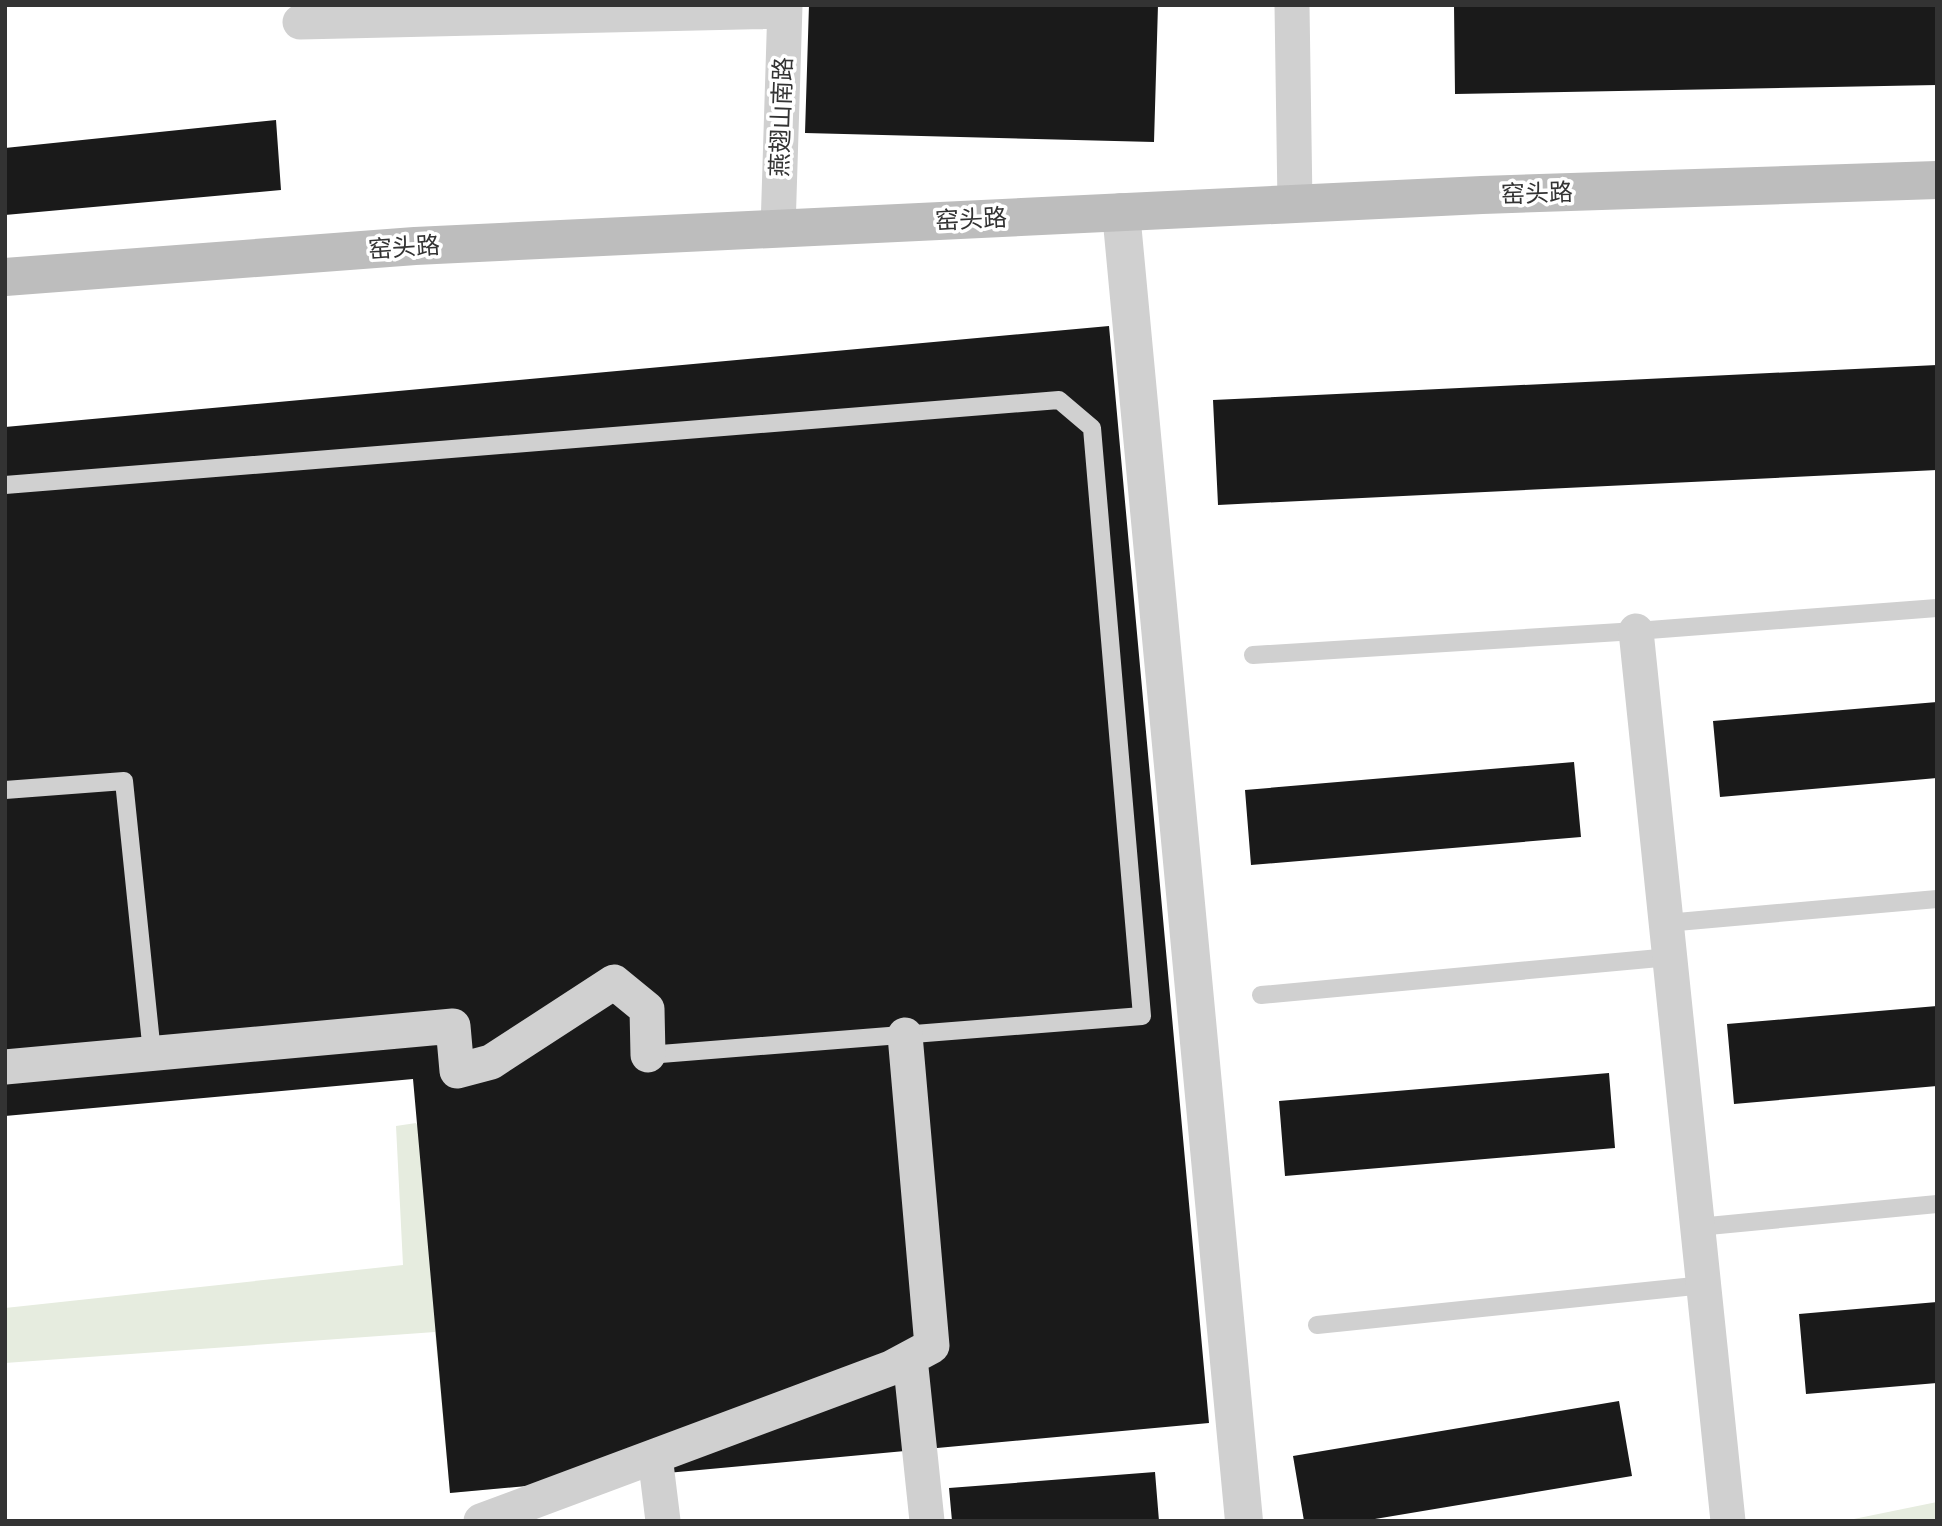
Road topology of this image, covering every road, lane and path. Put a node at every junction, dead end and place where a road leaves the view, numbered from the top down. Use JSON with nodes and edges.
{"nodes":[{"id":1,"x":1292,"y":5,"type":"edge"},
{"id":2,"x":784,"y":8,"type":"edge"},
{"id":3,"x":712,"y":9,"type":"edge"},
{"id":4,"x":300,"y":22,"type":"dead end"},
{"id":5,"x":1937,"y":180,"type":"edge"},
{"id":6,"x":1295,"y":204,"type":"junction"},
{"id":7,"x":1121,"y":212,"type":"junction"},
{"id":8,"x":778,"y":229,"type":"junction"},
{"id":9,"x":5,"y":277,"type":"edge"},
{"id":10,"x":5,"y":485,"type":"edge"},
{"id":11,"x":1937,"y":608,"type":"edge"},
{"id":12,"x":1636,"y":631,"type":"junction"},
{"id":13,"x":1253,"y":655,"type":"dead end"},
{"id":14,"x":5,"y":790,"type":"edge"},
{"id":15,"x":1937,"y":899,"type":"edge"},
{"id":16,"x":1667,"y":923,"type":"junction"},
{"id":17,"x":1670,"y":957,"type":"junction"},
{"id":18,"x":1261,"y":995,"type":"dead end"},
{"id":19,"x":905,"y":1035,"type":"junction"},
{"id":20,"x":152,"y":1053,"type":"junction"},
{"id":21,"x":648,"y":1055,"type":"joint"},
{"id":22,"x":5,"y":1067,"type":"edge"},
{"id":23,"x":1937,"y":1203,"type":"edge"},
{"id":24,"x":1698,"y":1227,"type":"junction"},
{"id":25,"x":1704,"y":1285,"type":"junction"},
{"id":26,"x":1317,"y":1325,"type":"dead end"},
{"id":27,"x":910,"y":1358,"type":"junction"},
{"id":28,"x":655,"y":1456,"type":"junction"},
{"id":29,"x":481,"y":1521,"type":"edge"},
{"id":30,"x":663,"y":1521,"type":"edge"},
{"id":31,"x":927,"y":1521,"type":"edge"},
{"id":32,"x":1244,"y":1521,"type":"edge"},
{"id":33,"x":1728,"y":1521,"type":"edge"}],
"edges":[{"from":1,"to":6,"type":"street"},
{"from":2,"to":3,"type":"street"},
{"from":2,"to":8,"type":"street","name":"燕翅山南路"},
{"from":3,"to":4,"type":"street"},
{"from":5,"to":6,"type":"main road","name":"窑头路"},
{"from":6,"to":7,"type":"main road","name":"窑头路"},
{"from":7,"to":8,"type":"main road","name":"窑头路"},
{"from":7,"to":32,"type":"street"},
{"from":8,"to":9,"type":"main road","name":"窑头路"},
{"from":10,"to":19,"type":"lane"},
{"from":11,"to":12,"type":"lane"},
{"from":12,"to":13,"type":"lane"},
{"from":12,"to":16,"type":"street"},
{"from":14,"to":20,"type":"lane"},
{"from":15,"to":16,"type":"lane"},
{"from":16,"to":17,"type":"street"},
{"from":17,"to":18,"type":"lane"},
{"from":17,"to":24,"type":"street"},
{"from":19,"to":21,"type":"lane"},
{"from":19,"to":27,"type":"street"},
{"from":20,"to":21,"type":"street"},
{"from":20,"to":22,"type":"street"},
{"from":23,"to":24,"type":"lane"},
{"from":24,"to":25,"type":"street"},
{"from":25,"to":26,"type":"lane"},
{"from":25,"to":33,"type":"street"},
{"from":27,"to":28,"type":"street"},
{"from":27,"to":31,"type":"street"},
{"from":28,"to":29,"type":"street"},
{"from":28,"to":30,"type":"street"}]}
